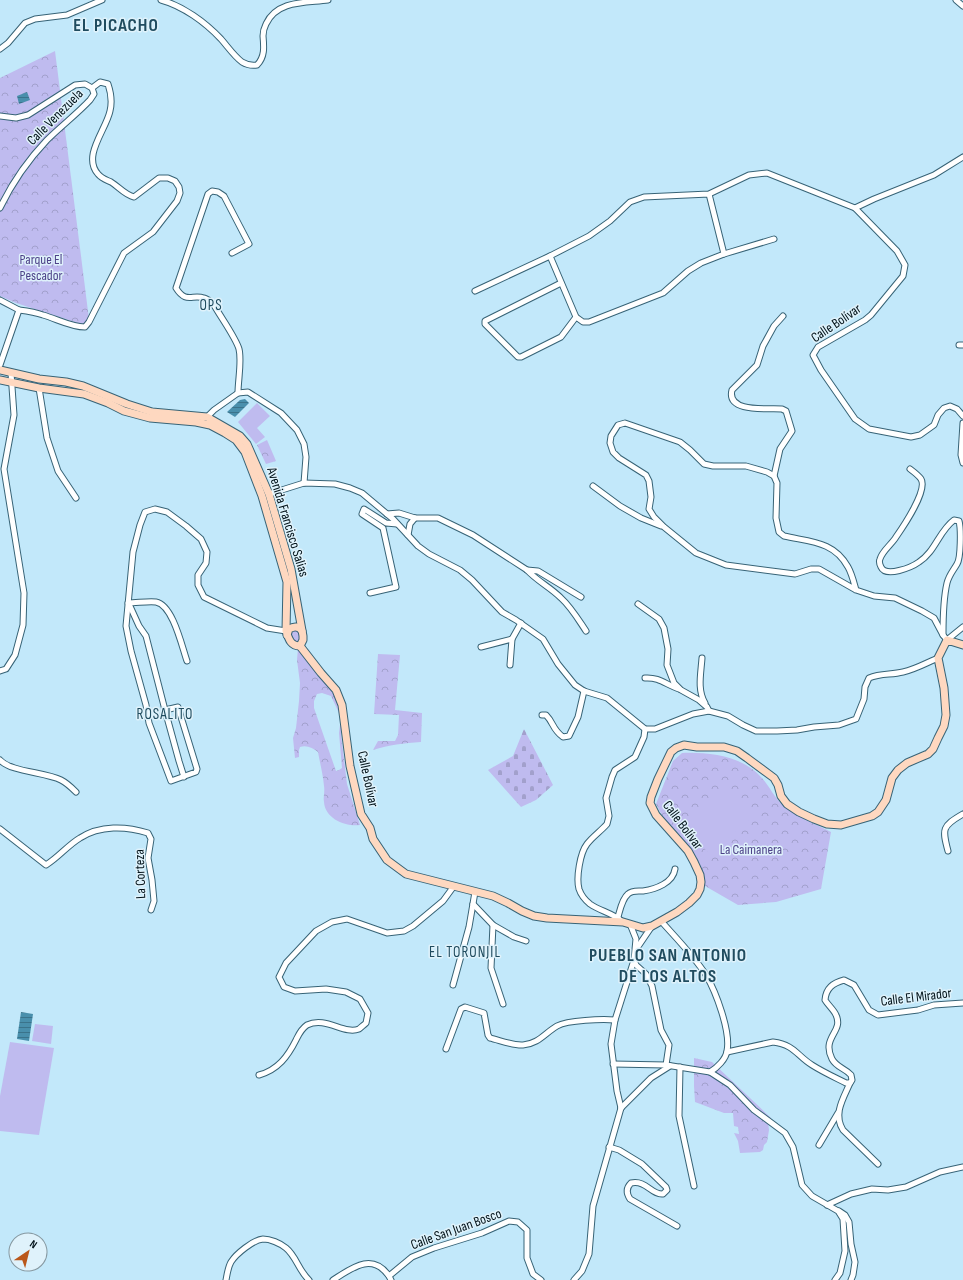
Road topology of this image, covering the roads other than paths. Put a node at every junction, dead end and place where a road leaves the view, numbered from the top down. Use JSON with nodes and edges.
{"nodes":[{"id":1,"x":102,"y":0,"type":"edge"},
{"id":2,"x":161,"y":0,"type":"edge"},
{"id":3,"x":328,"y":0,"type":"edge"},
{"id":4,"x":956,"y":0,"type":"edge"},
{"id":5,"x":963,"y":6,"type":"edge"},
{"id":6,"x":0,"y":49,"type":"edge"},
{"id":7,"x":92,"y":88,"type":"junction"},
{"id":8,"x":0,"y":116,"type":"edge"},
{"id":9,"x":963,"y":157,"type":"edge"},
{"id":10,"x":709,"y":194,"type":"junction"},
{"id":11,"x":0,"y":208,"type":"edge"},
{"id":12,"x":855,"y":208,"type":"junction"},
{"id":13,"x":774,"y":239,"type":"dead end"},
{"id":14,"x":232,"y":253,"type":"dead end"},
{"id":15,"x":724,"y":254,"type":"junction"},
{"id":16,"x":550,"y":256,"type":"junction"},
{"id":17,"x":561,"y":283,"type":"junction"},
{"id":18,"x":475,"y":291,"type":"dead end"},
{"id":19,"x":0,"y":300,"type":"edge"},
{"id":20,"x":19,"y":310,"type":"junction"},
{"id":21,"x":783,"y":316,"type":"dead end"},
{"id":22,"x":576,"y":317,"type":"junction"},
{"id":23,"x":0,"y":365,"type":"edge"},
{"id":24,"x":0,"y":370,"type":"edge"},
{"id":25,"x":11,"y":373,"type":"junction"},
{"id":26,"x":0,"y":380,"type":"edge"},
{"id":27,"x":11,"y":383,"type":"junction"},
{"id":28,"x":39,"y":388,"type":"junction"},
{"id":29,"x":238,"y":393,"type":"junction"},
{"id":30,"x":963,"y":416,"type":"edge"},
{"id":31,"x":207,"y":417,"type":"junction"},
{"id":32,"x":963,"y":423,"type":"edge"},
{"id":33,"x":2,"y":463,"type":"edge"},
{"id":34,"x":963,"y":463,"type":"edge"},
{"id":35,"x":910,"y":469,"type":"dead end"},
{"id":36,"x":774,"y":476,"type":"junction"},
{"id":37,"x":304,"y":483,"type":"junction"},
{"id":38,"x":593,"y":486,"type":"dead end"},
{"id":39,"x":269,"y":494,"type":"junction"},
{"id":40,"x":76,"y":498,"type":"dead end"},
{"id":41,"x":387,"y":514,"type":"junction"},
{"id":42,"x":415,"y":518,"type":"junction"},
{"id":43,"x":397,"y":524,"type":"junction"},
{"id":44,"x":664,"y":527,"type":"junction"},
{"id":45,"x":408,"y":535,"type":"junction"},
{"id":46,"x":963,"y":547,"type":"edge"},
{"id":47,"x":960,"y":558,"type":"junction"},
{"id":48,"x":527,"y":570,"type":"junction"},
{"id":49,"x":856,"y":590,"type":"junction"},
{"id":50,"x":370,"y":593,"type":"dead end"},
{"id":51,"x":581,"y":596,"type":"dead end"},
{"id":52,"x":128,"y":603,"type":"junction"},
{"id":53,"x":638,"y":604,"type":"dead end"},
{"id":54,"x":521,"y":623,"type":"junction"},
{"id":55,"x":963,"y":627,"type":"edge"},
{"id":56,"x":302,"y":631,"type":"junction"},
{"id":57,"x":586,"y":631,"type":"dead end"},
{"id":58,"x":287,"y":634,"type":"junction"},
{"id":59,"x":945,"y":638,"type":"junction"},
{"id":60,"x":512,"y":639,"type":"junction"},
{"id":61,"x":963,"y":645,"type":"edge"},
{"id":62,"x":300,"y":646,"type":"junction"},
{"id":63,"x":481,"y":647,"type":"dead end"},
{"id":64,"x":702,"y":658,"type":"dead end"},
{"id":65,"x":938,"y":658,"type":"junction"},
{"id":66,"x":186,"y":661,"type":"dead end"},
{"id":67,"x":510,"y":665,"type":"dead end"},
{"id":68,"x":0,"y":671,"type":"edge"},
{"id":69,"x":645,"y":678,"type":"dead end"},
{"id":70,"x":681,"y":690,"type":"junction"},
{"id":71,"x":584,"y":691,"type":"junction"},
{"id":72,"x":708,"y":709,"type":"junction"},
{"id":73,"x":165,"y":710,"type":"junction"},
{"id":74,"x":542,"y":715,"type":"dead end"},
{"id":75,"x":645,"y":729,"type":"junction"},
{"id":76,"x":0,"y":760,"type":"edge"},
{"id":77,"x":184,"y":777,"type":"junction"},
{"id":78,"x":76,"y":792,"type":"dead end"},
{"id":79,"x":963,"y":814,"type":"edge"},
{"id":80,"x":1,"y":831,"type":"edge"},
{"id":81,"x":948,"y":851,"type":"dead end"},
{"id":82,"x":675,"y":869,"type":"dead end"},
{"id":83,"x":454,"y":886,"type":"junction"},
{"id":84,"x":475,"y":892,"type":"junction"},
{"id":85,"x":473,"y":904,"type":"junction"},
{"id":86,"x":151,"y":910,"type":"dead end"},
{"id":87,"x":618,"y":917,"type":"junction"},
{"id":88,"x":661,"y":921,"type":"junction"},
{"id":89,"x":627,"y":923,"type":"junction"},
{"id":90,"x":493,"y":925,"type":"junction"},
{"id":91,"x":652,"y":926,"type":"junction"},
{"id":92,"x":526,"y":941,"type":"dead end"},
{"id":93,"x":636,"y":948,"type":"junction"},
{"id":94,"x":634,"y":960,"type":"junction"},
{"id":95,"x":453,"y":985,"type":"dead end"},
{"id":96,"x":963,"y":1003,"type":"edge"},
{"id":97,"x":502,"y":1004,"type":"dead end"},
{"id":98,"x":615,"y":1020,"type":"junction"},
{"id":99,"x":446,"y":1049,"type":"dead end"},
{"id":100,"x":727,"y":1052,"type":"junction"},
{"id":101,"x":613,"y":1064,"type":"junction"},
{"id":102,"x":668,"y":1066,"type":"junction"},
{"id":103,"x":680,"y":1067,"type":"junction"},
{"id":104,"x":710,"y":1072,"type":"junction"},
{"id":105,"x":259,"y":1075,"type":"dead end"},
{"id":106,"x":850,"y":1083,"type":"junction"},
{"id":107,"x":621,"y":1108,"type":"junction"},
{"id":108,"x":838,"y":1113,"type":"junction"},
{"id":109,"x":819,"y":1145,"type":"dead end"},
{"id":110,"x":609,"y":1147,"type":"junction"},
{"id":111,"x":878,"y":1164,"type":"dead end"},
{"id":112,"x":963,"y":1167,"type":"edge"},
{"id":113,"x":694,"y":1186,"type":"dead end"},
{"id":114,"x":827,"y":1205,"type":"junction"},
{"id":115,"x":838,"y":1211,"type":"junction"},
{"id":116,"x":677,"y":1226,"type":"dead end"},
{"id":117,"x":390,"y":1278,"type":"edge"},
{"id":118,"x":226,"y":1280,"type":"edge"},
{"id":119,"x":309,"y":1280,"type":"edge"},
{"id":120,"x":334,"y":1280,"type":"edge"},
{"id":121,"x":541,"y":1280,"type":"edge"},
{"id":122,"x":574,"y":1280,"type":"edge"},
{"id":123,"x":835,"y":1280,"type":"edge"},
{"id":124,"x":850,"y":1280,"type":"edge"}],
"edges":[{"from":1,"to":6,"type":"street"},
{"from":2,"to":3,"type":"street"},
{"from":4,"to":5,"type":"street"},
{"from":7,"to":8,"type":"street","name":"Calle Venezuela"},
{"from":7,"to":11,"type":"street","name":"Calle Venezuela"},
{"from":7,"to":20,"type":"street"},
{"from":9,"to":12,"type":"street"},
{"from":10,"to":12,"type":"street"},
{"from":10,"to":15,"type":"street"},
{"from":10,"to":16,"type":"street"},
{"from":12,"to":30,"type":"street","name":"Calle Bolívar"},
{"from":13,"to":15,"type":"street"},
{"from":14,"to":29,"type":"street"},
{"from":15,"to":22,"type":"street"},
{"from":16,"to":17,"type":"street"},
{"from":16,"to":18,"type":"street"},
{"from":17,"to":22,"type":"street"},
{"from":17,"to":22,"type":"street"},
{"from":19,"to":20,"type":"street"},
{"from":20,"to":23,"type":"street"},
{"from":21,"to":36,"type":"street"},
{"from":24,"to":25,"type":"street","name":"Avenida Francisco Salias"},
{"from":25,"to":27,"type":"street"},
{"from":25,"to":31,"type":"street","name":"Avenida Francisco Salias"},
{"from":26,"to":27,"type":"street","name":"Avenida Francisco Salias"},
{"from":27,"to":28,"type":"street","name":"Avenida Francisco Salias"},
{"from":27,"to":33,"type":"street"},
{"from":28,"to":40,"type":"street"},
{"from":28,"to":58,"type":"street","name":"Avenida Francisco Salias"},
{"from":29,"to":31,"type":"street"},
{"from":29,"to":37,"type":"street"},
{"from":31,"to":39,"type":"street","name":"Avenida Francisco Salias"},
{"from":32,"to":34,"type":"street"},
{"from":33,"to":68,"type":"street"},
{"from":35,"to":47,"type":"street"},
{"from":36,"to":44,"type":"street"},
{"from":36,"to":49,"type":"street"},
{"from":37,"to":39,"type":"street"},
{"from":37,"to":41,"type":"street"},
{"from":38,"to":44,"type":"street"},
{"from":39,"to":56,"type":"street","name":"Avenida Francisco Salias"},
{"from":41,"to":42,"type":"street"},
{"from":41,"to":43,"type":"street"},
{"from":42,"to":45,"type":"street"},
{"from":42,"to":48,"type":"street"},
{"from":43,"to":45,"type":"street"},
{"from":43,"to":50,"type":"street"},
{"from":44,"to":49,"type":"street"},
{"from":45,"to":54,"type":"street"},
{"from":46,"to":47,"type":"street"},
{"from":47,"to":59,"type":"street"},
{"from":48,"to":51,"type":"street"},
{"from":48,"to":57,"type":"street"},
{"from":49,"to":59,"type":"street"},
{"from":52,"to":58,"type":"street"},
{"from":52,"to":66,"type":"street"},
{"from":52,"to":73,"type":"street"},
{"from":52,"to":77,"type":"street"},
{"from":53,"to":70,"type":"street"},
{"from":54,"to":60,"type":"street"},
{"from":54,"to":71,"type":"street"},
{"from":55,"to":59,"type":"street"},
{"from":56,"to":58,"type":"street"},
{"from":56,"to":62,"type":"street"},
{"from":58,"to":62,"type":"street"},
{"from":59,"to":61,"type":"street"},
{"from":59,"to":65,"type":"street"},
{"from":60,"to":63,"type":"street"},
{"from":60,"to":67,"type":"street"},
{"from":62,"to":83,"type":"street","name":"Calle Bolívar"},
{"from":64,"to":72,"type":"street"},
{"from":65,"to":72,"type":"street"},
{"from":65,"to":88,"type":"street","name":"Calle Bolívar"},
{"from":69,"to":70,"type":"street"},
{"from":70,"to":72,"type":"street"},
{"from":71,"to":74,"type":"street"},
{"from":71,"to":75,"type":"street"},
{"from":72,"to":75,"type":"street"},
{"from":73,"to":77,"type":"street"},
{"from":73,"to":77,"type":"street"},
{"from":75,"to":87,"type":"street"},
{"from":76,"to":78,"type":"street"},
{"from":79,"to":81,"type":"street"},
{"from":80,"to":86,"type":"street","name":"La Corteza"},
{"from":82,"to":87,"type":"street"},
{"from":83,"to":84,"type":"street","name":"Calle Bolívar"},
{"from":83,"to":105,"type":"street"},
{"from":84,"to":85,"type":"street"},
{"from":84,"to":89,"type":"street","name":"Calle Bolívar"},
{"from":85,"to":90,"type":"street"},
{"from":85,"to":95,"type":"street"},
{"from":87,"to":89,"type":"street"},
{"from":88,"to":91,"type":"street","name":"Calle Bolívar"},
{"from":88,"to":100,"type":"street"},
{"from":89,"to":91,"type":"street","name":"Calle Bolívar"},
{"from":89,"to":93,"type":"street"},
{"from":90,"to":92,"type":"street"},
{"from":90,"to":97,"type":"street"},
{"from":91,"to":93,"type":"street"},
{"from":93,"to":94,"type":"street"},
{"from":94,"to":98,"type":"street"},
{"from":94,"to":102,"type":"street"},
{"from":96,"to":106,"type":"street","name":"Calle El Mirador"},
{"from":98,"to":99,"type":"street"},
{"from":98,"to":101,"type":"street"},
{"from":100,"to":104,"type":"street"},
{"from":100,"to":106,"type":"street"},
{"from":101,"to":102,"type":"street"},
{"from":101,"to":107,"type":"street"},
{"from":102,"to":103,"type":"street"},
{"from":102,"to":107,"type":"street"},
{"from":103,"to":104,"type":"street"},
{"from":103,"to":113,"type":"street"},
{"from":104,"to":114,"type":"street"},
{"from":106,"to":108,"type":"street"},
{"from":107,"to":110,"type":"street"},
{"from":108,"to":109,"type":"street"},
{"from":108,"to":111,"type":"street"},
{"from":110,"to":116,"type":"street"},
{"from":110,"to":122,"type":"street"},
{"from":112,"to":114,"type":"street"},
{"from":114,"to":115,"type":"street"},
{"from":115,"to":123,"type":"street"},
{"from":115,"to":124,"type":"street"},
{"from":117,"to":120,"type":"street","name":"Calle San Juan Bosco"},
{"from":117,"to":121,"type":"street","name":"Calle San Juan Bosco"},
{"from":118,"to":119,"type":"street"}]}
